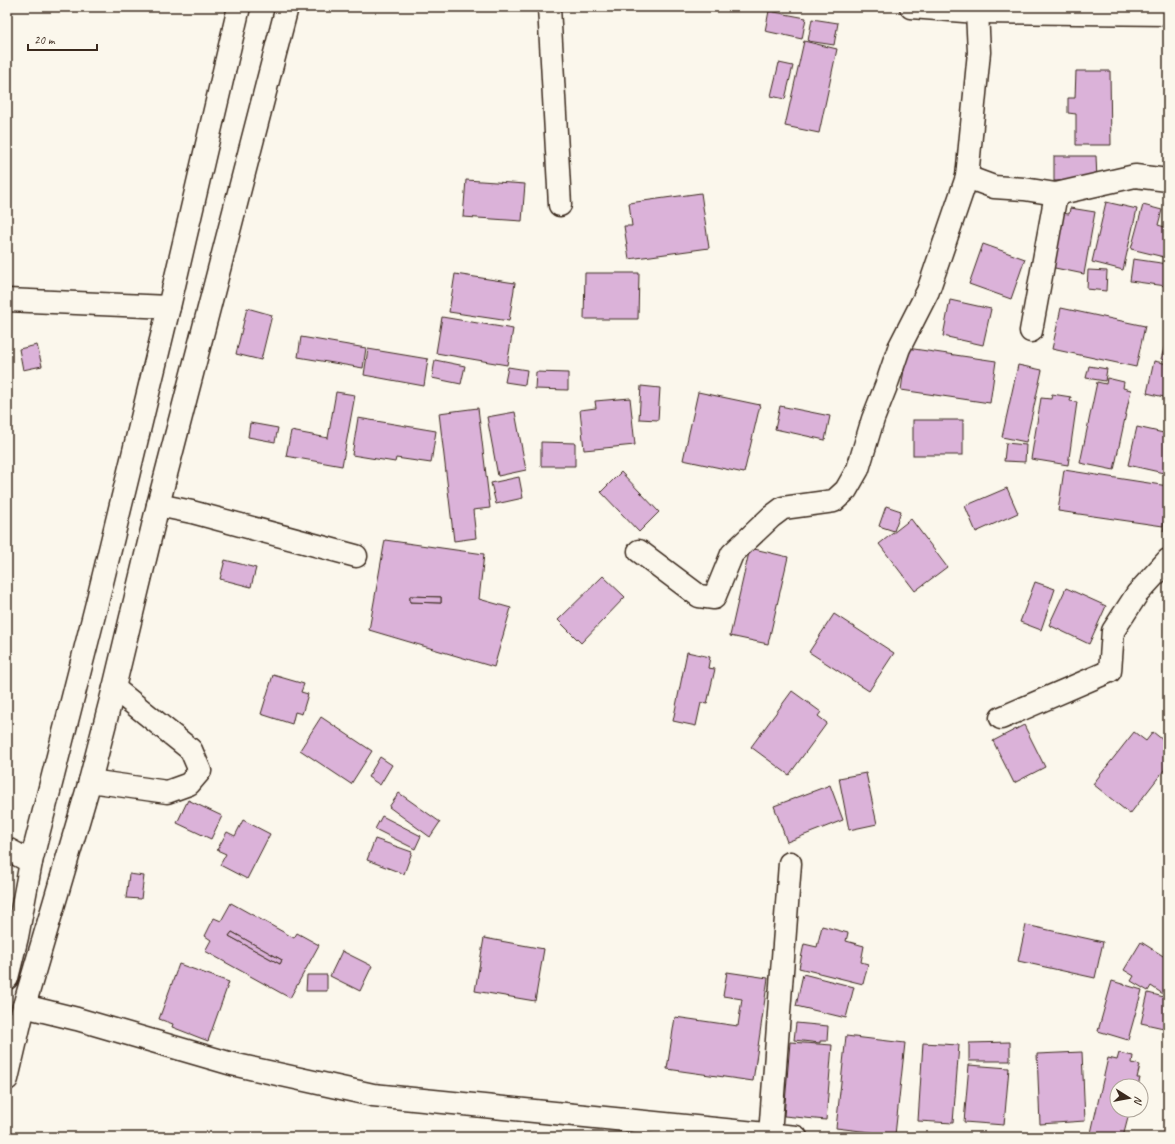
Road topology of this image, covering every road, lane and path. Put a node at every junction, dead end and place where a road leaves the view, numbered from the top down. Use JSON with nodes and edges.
{"nodes":[{"id":1,"x":239,"y":7,"type":"edge"},
{"id":2,"x":287,"y":7,"type":"edge"},
{"id":3,"x":549,"y":7,"type":"edge"},
{"id":4,"x":911,"y":7,"type":"edge"},
{"id":5,"x":977,"y":12,"type":"junction"},
{"id":6,"x":1168,"y":14,"type":"edge"},
{"id":7,"x":967,"y":177,"type":"junction"},
{"id":8,"x":1168,"y":180,"type":"edge"},
{"id":9,"x":1056,"y":194,"type":"junction"},
{"id":10,"x":560,"y":205,"type":"dead end"},
{"id":11,"x":7,"y":300,"type":"edge"},
{"id":12,"x":169,"y":307,"type":"junction"},
{"id":13,"x":1031,"y":331,"type":"dead end"},
{"id":14,"x":158,"y":505,"type":"junction"},
{"id":15,"x":640,"y":551,"type":"dead end"},
{"id":16,"x":356,"y":556,"type":"dead end"},
{"id":17,"x":1168,"y":560,"type":"edge"},
{"id":18,"x":114,"y":688,"type":"junction"},
{"id":19,"x":1001,"y":718,"type":"dead end"},
{"id":20,"x":90,"y":781,"type":"junction"},
{"id":21,"x":7,"y":849,"type":"edge"},
{"id":22,"x":31,"y":862,"type":"junction"},
{"id":23,"x":790,"y":863,"type":"dead end"},
{"id":24,"x":7,"y":978,"type":"edge"},
{"id":25,"x":24,"y":1006,"type":"junction"},
{"id":26,"x":7,"y":1079,"type":"edge"},
{"id":27,"x":770,"y":1135,"type":"junction"},
{"id":28,"x":796,"y":1137,"type":"edge"}],
"edges":[{"from":1,"to":12,"type":"main road"},
{"from":2,"to":14,"type":"main road"},
{"from":3,"to":10,"type":"main road"},
{"from":4,"to":5,"type":"main road"},
{"from":5,"to":6,"type":"main road"},
{"from":5,"to":7,"type":"main road"},
{"from":7,"to":9,"type":"main road"},
{"from":7,"to":15,"type":"main road"},
{"from":8,"to":9,"type":"main road"},
{"from":9,"to":13,"type":"main road"},
{"from":11,"to":12,"type":"main road"},
{"from":12,"to":22,"type":"main road"},
{"from":14,"to":16,"type":"main road"},
{"from":14,"to":18,"type":"main road"},
{"from":17,"to":19,"type":"main road"},
{"from":18,"to":20,"type":"main road"},
{"from":18,"to":20,"type":"main road"},
{"from":20,"to":25,"type":"main road"},
{"from":21,"to":22,"type":"main road"},
{"from":22,"to":24,"type":"main road"},
{"from":23,"to":27,"type":"main road"},
{"from":25,"to":26,"type":"main road"},
{"from":25,"to":27,"type":"main road"},
{"from":27,"to":28,"type":"main road"}]}
